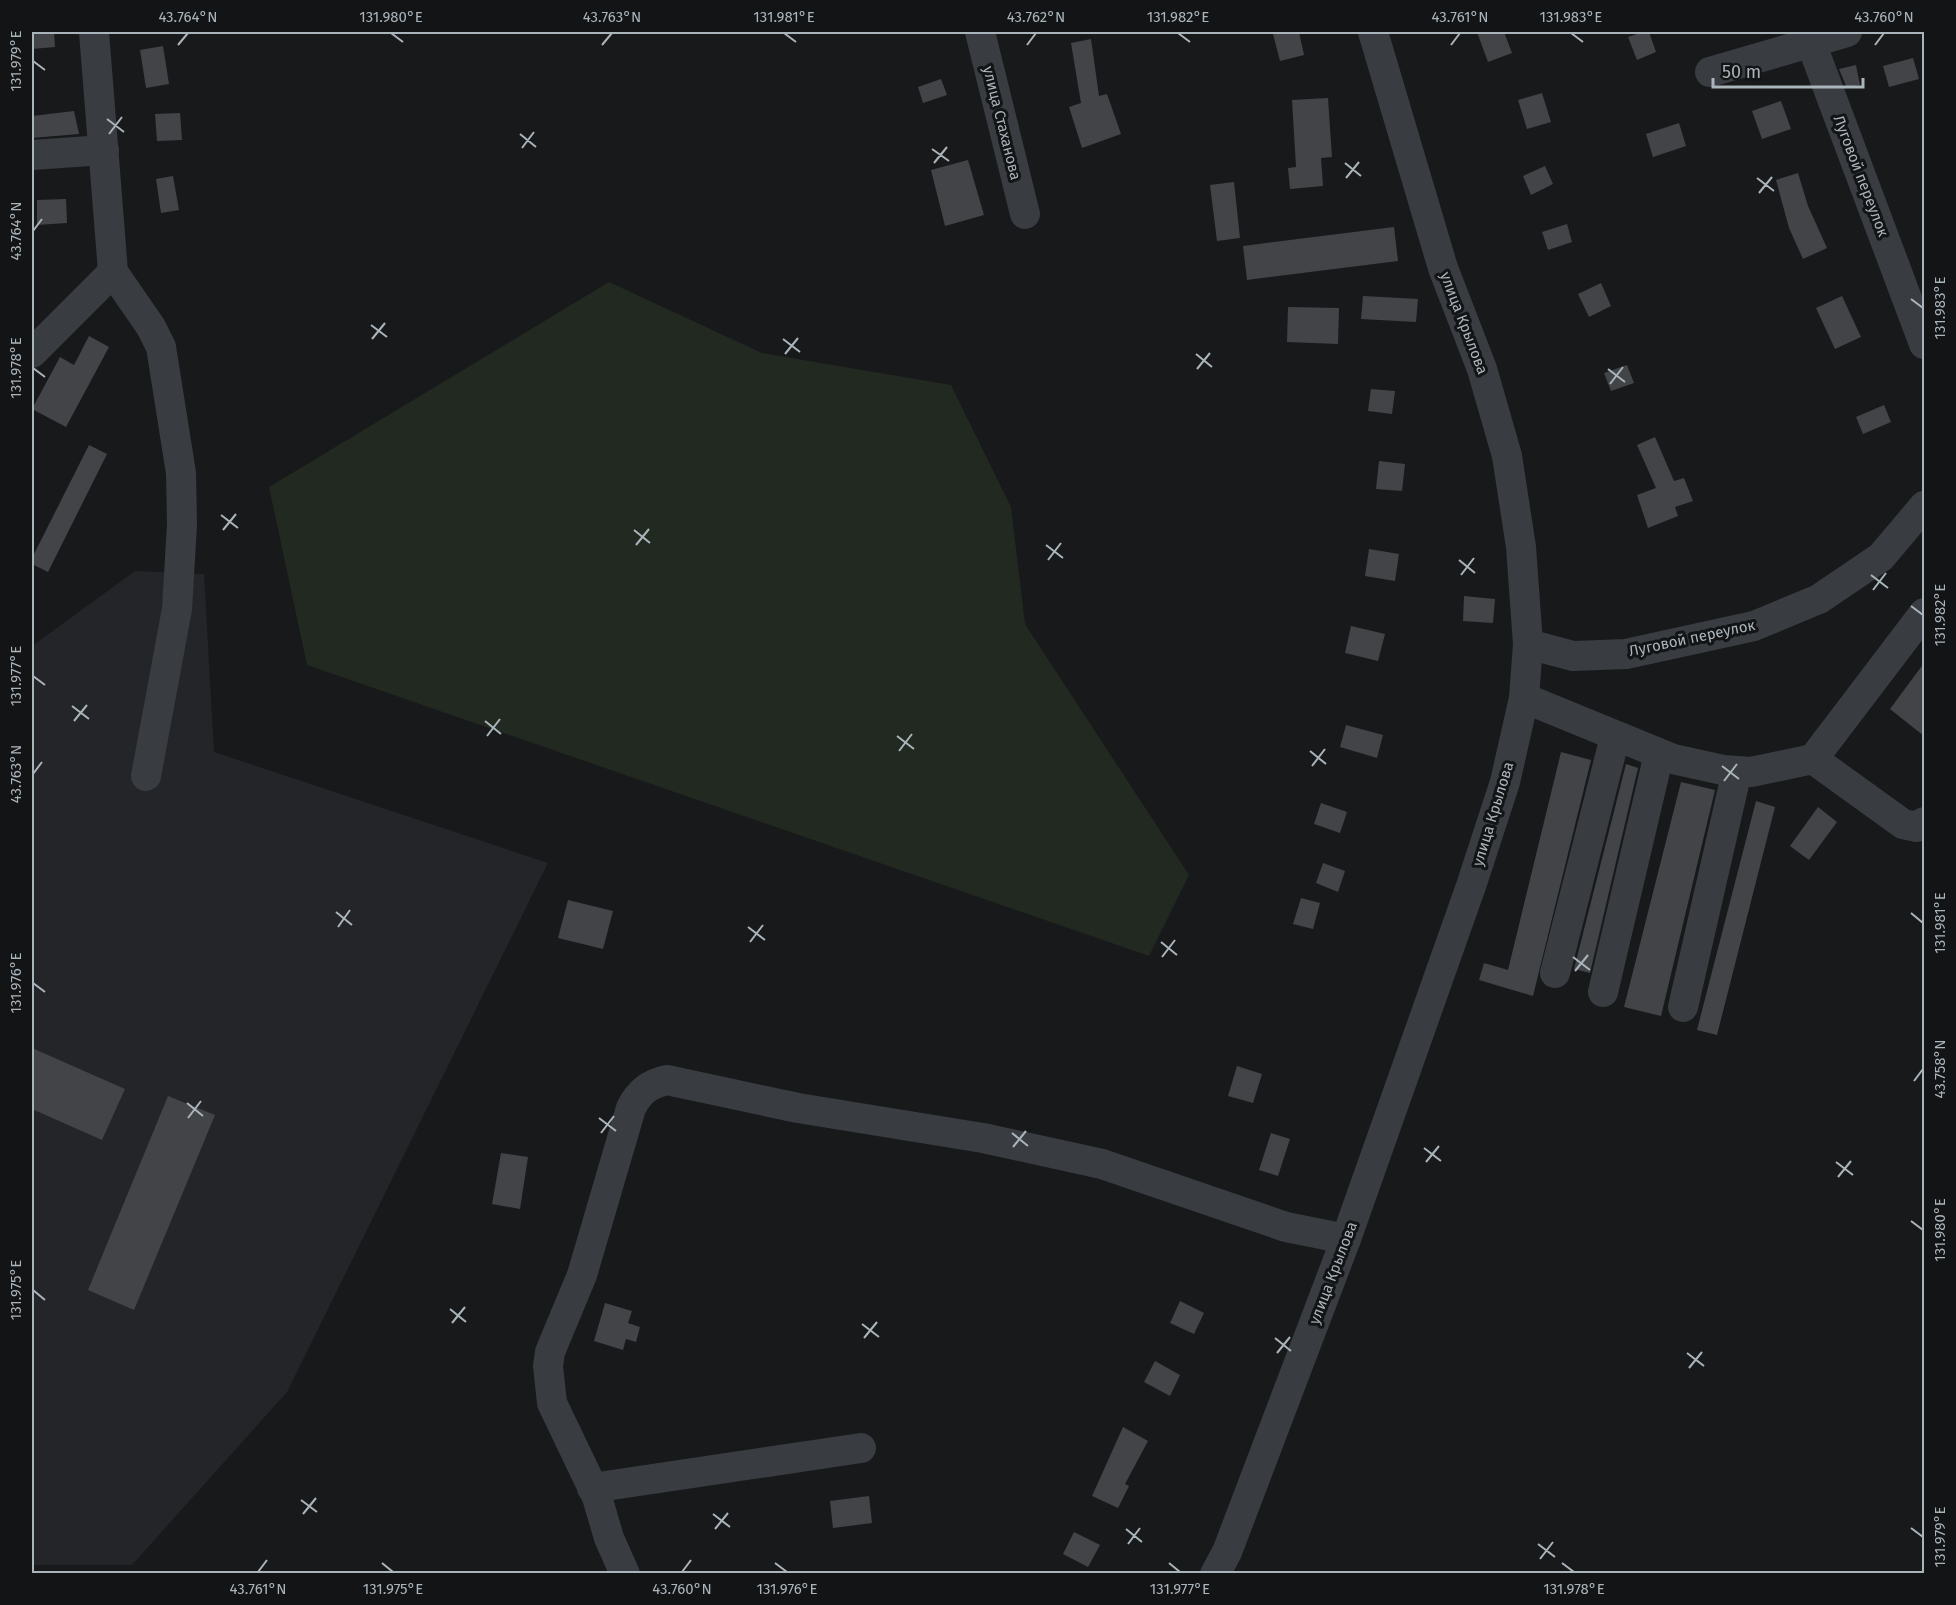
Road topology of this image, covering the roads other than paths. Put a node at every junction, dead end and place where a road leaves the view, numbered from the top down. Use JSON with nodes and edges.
{"nodes":[{"id":1,"x":94,"y":32,"type":"edge"},
{"id":2,"x":980,"y":32,"type":"edge"},
{"id":3,"x":1373,"y":32,"type":"edge"},
{"id":4,"x":1847,"y":32,"type":"edge"},
{"id":5,"x":1808,"y":37,"type":"edge"},
{"id":6,"x":1710,"y":72,"type":"dead end"},
{"id":7,"x":104,"y":150,"type":"junction"},
{"id":8,"x":32,"y":155,"type":"edge"},
{"id":9,"x":1025,"y":214,"type":"dead end"},
{"id":10,"x":113,"y":272,"type":"junction"},
{"id":11,"x":1924,"y":344,"type":"edge"},
{"id":12,"x":32,"y":353,"type":"edge"},
{"id":13,"x":1924,"y":506,"type":"edge"},
{"id":14,"x":1924,"y":613,"type":"edge"},
{"id":15,"x":1528,"y":645,"type":"junction"},
{"id":16,"x":1524,"y":698,"type":"junction"},
{"id":17,"x":1615,"y":737,"type":"junction"},
{"id":18,"x":1659,"y":754,"type":"junction"},
{"id":19,"x":1813,"y":759,"type":"junction"},
{"id":20,"x":1737,"y":771,"type":"junction"},
{"id":21,"x":146,"y":776,"type":"dead end"},
{"id":22,"x":1924,"y":822,"type":"edge"},
{"id":23,"x":1556,"y":973,"type":"dead end"},
{"id":24,"x":1603,"y":992,"type":"dead end"},
{"id":25,"x":1683,"y":1008,"type":"dead end"},
{"id":26,"x":1346,"y":1239,"type":"junction"},
{"id":27,"x":861,"y":1448,"type":"dead end"},
{"id":28,"x":592,"y":1488,"type":"junction"},
{"id":29,"x":625,"y":1574,"type":"edge"},
{"id":30,"x":1215,"y":1574,"type":"edge"}],
"edges":[{"from":1,"to":7,"type":"street"},
{"from":2,"to":9,"type":"street","name":"улица Стаханова"},
{"from":3,"to":15,"type":"street","name":"улица Крылова"},
{"from":4,"to":5,"type":"street"},
{"from":5,"to":6,"type":"street"},
{"from":5,"to":11,"type":"street","name":"Луговой переулок"},
{"from":7,"to":8,"type":"street"},
{"from":7,"to":10,"type":"street"},
{"from":10,"to":12,"type":"street"},
{"from":10,"to":21,"type":"street"},
{"from":13,"to":15,"type":"street","name":"Луговой переулок"},
{"from":14,"to":19,"type":"street"},
{"from":15,"to":16,"type":"street","name":"улица Крылова"},
{"from":16,"to":17,"type":"street"},
{"from":16,"to":26,"type":"street","name":"улица Крылова"},
{"from":17,"to":18,"type":"street"},
{"from":17,"to":23,"type":"street"},
{"from":18,"to":20,"type":"street"},
{"from":18,"to":24,"type":"street"},
{"from":19,"to":20,"type":"street"},
{"from":19,"to":22,"type":"street"},
{"from":20,"to":25,"type":"street"},
{"from":26,"to":28,"type":"street"},
{"from":26,"to":30,"type":"street","name":"улица Крылова"},
{"from":27,"to":28,"type":"street"},
{"from":28,"to":29,"type":"street"}]}
